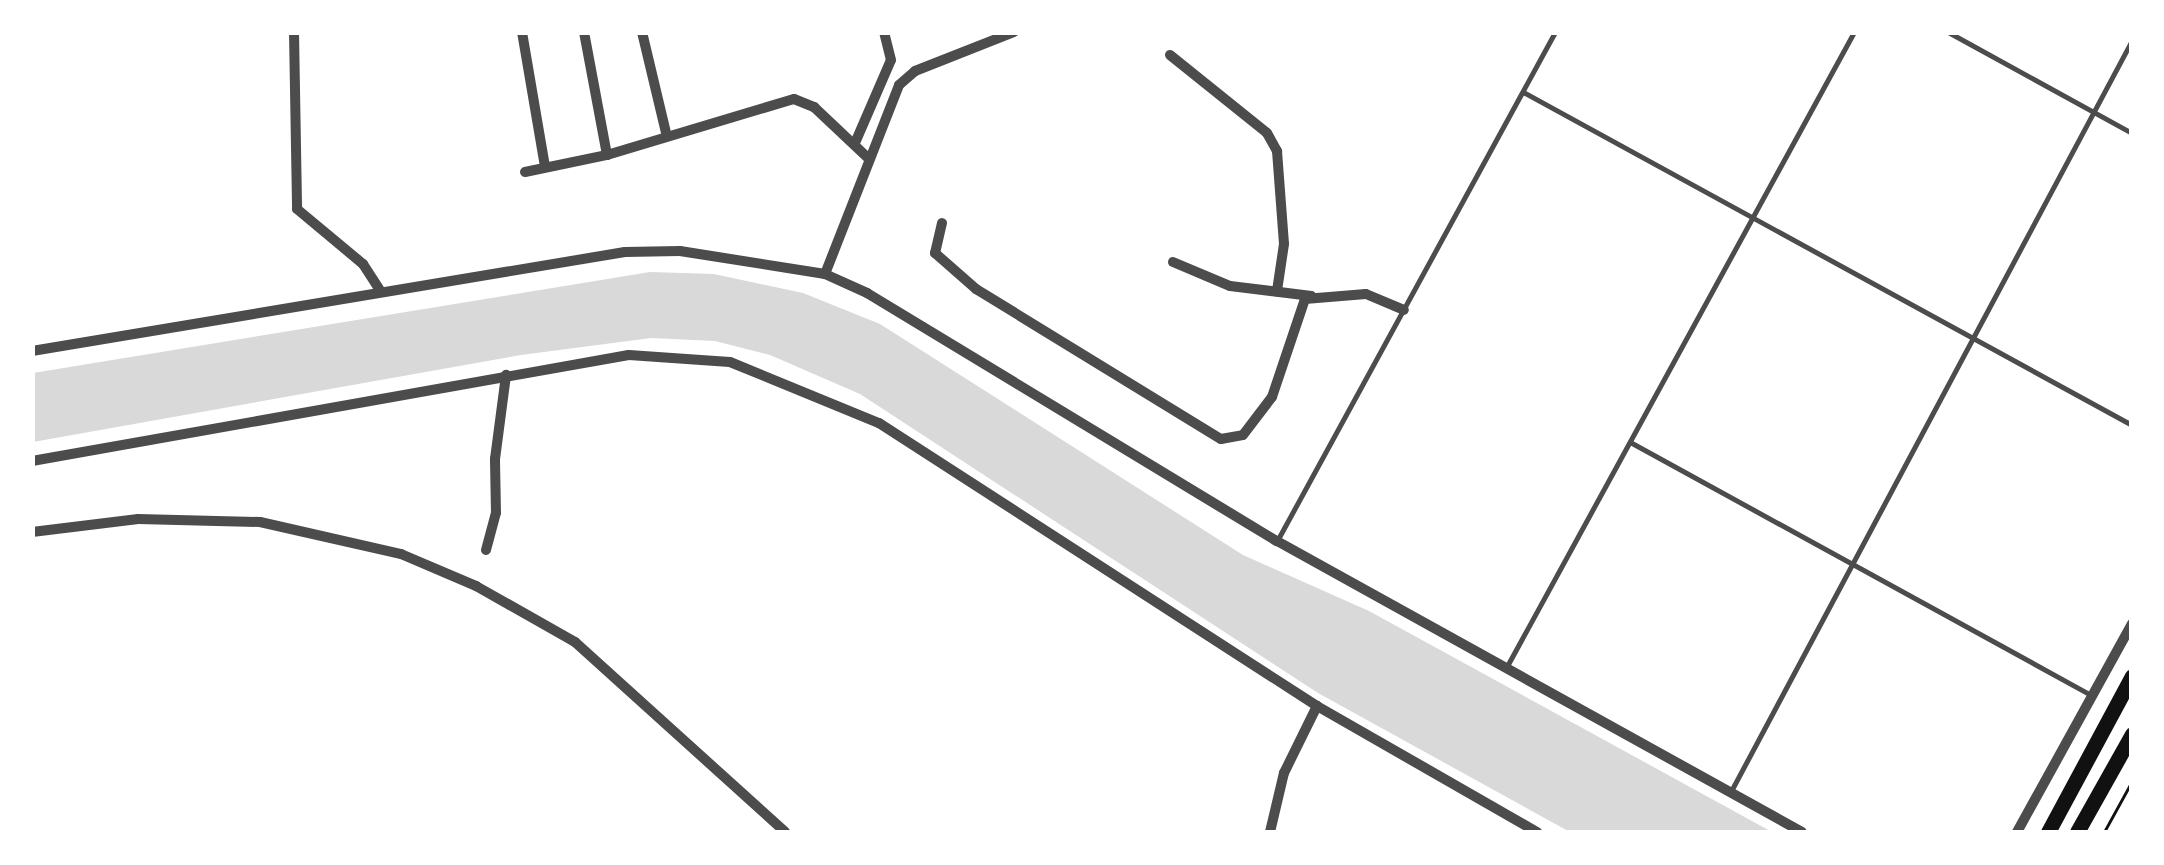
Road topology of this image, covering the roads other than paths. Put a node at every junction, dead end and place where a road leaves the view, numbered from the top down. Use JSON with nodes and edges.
{"nodes":[{"id":1,"x":294,"y":32,"type":"edge"},
{"id":2,"x":522,"y":32,"type":"edge"},
{"id":3,"x":584,"y":32,"type":"edge"},
{"id":4,"x":642,"y":32,"type":"edge"},
{"id":5,"x":884,"y":32,"type":"edge"},
{"id":6,"x":1014,"y":32,"type":"edge"},
{"id":7,"x":1555,"y":32,"type":"edge"},
{"id":8,"x":1854,"y":32,"type":"edge"},
{"id":9,"x":1948,"y":32,"type":"edge"},
{"id":10,"x":2132,"y":40,"type":"edge"},
{"id":11,"x":1170,"y":54,"type":"dead end"},
{"id":12,"x":1523,"y":92,"type":"junction"},
{"id":13,"x":2093,"y":112,"type":"junction"},
{"id":14,"x":2132,"y":133,"type":"edge"},
{"id":15,"x":666,"y":134,"type":"junction"},
{"id":16,"x":854,"y":143,"type":"junction"},
{"id":17,"x":608,"y":154,"type":"junction"},
{"id":18,"x":869,"y":159,"type":"junction"},
{"id":19,"x":545,"y":167,"type":"junction"},
{"id":20,"x":525,"y":172,"type":"dead end"},
{"id":21,"x":1752,"y":218,"type":"junction"},
{"id":22,"x":942,"y":223,"type":"dead end"},
{"id":23,"x":1173,"y":262,"type":"dead end"},
{"id":24,"x":825,"y":274,"type":"junction"},
{"id":25,"x":380,"y":289,"type":"junction"},
{"id":26,"x":1277,"y":291,"type":"junction"},
{"id":27,"x":1311,"y":296,"type":"junction"},
{"id":28,"x":1404,"y":310,"type":"junction"},
{"id":29,"x":1972,"y":339,"type":"junction"},
{"id":30,"x":32,"y":351,"type":"edge"},
{"id":31,"x":506,"y":375,"type":"junction"},
{"id":32,"x":2132,"y":424,"type":"edge"},
{"id":33,"x":1630,"y":442,"type":"junction"},
{"id":34,"x":32,"y":461,"type":"edge"},
{"id":35,"x":32,"y":532,"type":"edge"},
{"id":36,"x":1277,"y":541,"type":"junction"},
{"id":37,"x":486,"y":550,"type":"dead end"},
{"id":38,"x":1852,"y":564,"type":"junction"},
{"id":39,"x":2132,"y":624,"type":"edge"},
{"id":40,"x":1506,"y":669,"type":"junction"},
{"id":41,"x":2132,"y":676,"type":"edge"},
{"id":42,"x":2094,"y":696,"type":"junction"},
{"id":43,"x":1317,"y":706,"type":"junction"},
{"id":44,"x":2132,"y":734,"type":"edge"},
{"id":45,"x":1729,"y":794,"type":"junction"},
{"id":46,"x":785,"y":832,"type":"edge"},
{"id":47,"x":1270,"y":832,"type":"edge"},
{"id":48,"x":1537,"y":832,"type":"edge"},
{"id":49,"x":1802,"y":832,"type":"edge"},
{"id":50,"x":2017,"y":832,"type":"edge"},
{"id":51,"x":2048,"y":832,"type":"edge"},
{"id":52,"x":2077,"y":832,"type":"edge"}],
"edges":[{"from":1,"to":25,"type":"street"},
{"from":2,"to":19,"type":"street"},
{"from":3,"to":17,"type":"street"},
{"from":4,"to":15,"type":"street"},
{"from":5,"to":16,"type":"street"},
{"from":6,"to":18,"type":"street"},
{"from":7,"to":12,"type":"lane"},
{"from":8,"to":21,"type":"lane"},
{"from":9,"to":13,"type":"lane"},
{"from":10,"to":13,"type":"lane"},
{"from":11,"to":26,"type":"street"},
{"from":12,"to":21,"type":"lane"},
{"from":12,"to":28,"type":"lane"},
{"from":13,"to":14,"type":"lane"},
{"from":13,"to":29,"type":"lane"},
{"from":15,"to":16,"type":"street"},
{"from":15,"to":17,"type":"street"},
{"from":16,"to":18,"type":"street"},
{"from":17,"to":19,"type":"street"},
{"from":18,"to":24,"type":"street"},
{"from":19,"to":20,"type":"street"},
{"from":21,"to":29,"type":"lane"},
{"from":21,"to":33,"type":"lane"},
{"from":22,"to":27,"type":"street"},
{"from":23,"to":26,"type":"street"},
{"from":24,"to":25,"type":"street"},
{"from":24,"to":36,"type":"street"},
{"from":25,"to":30,"type":"street"},
{"from":26,"to":27,"type":"street"},
{"from":27,"to":28,"type":"street"},
{"from":28,"to":36,"type":"lane"},
{"from":29,"to":32,"type":"lane"},
{"from":29,"to":38,"type":"lane"},
{"from":31,"to":34,"type":"street"},
{"from":31,"to":37,"type":"street"},
{"from":31,"to":43,"type":"street"},
{"from":33,"to":38,"type":"lane"},
{"from":33,"to":40,"type":"lane"},
{"from":35,"to":46,"type":"street"},
{"from":36,"to":40,"type":"street"},
{"from":38,"to":42,"type":"lane"},
{"from":38,"to":45,"type":"lane"},
{"from":39,"to":42,"type":"street"},
{"from":40,"to":45,"type":"street"},
{"from":41,"to":51,"type":"main road"},
{"from":42,"to":50,"type":"street"},
{"from":43,"to":47,"type":"street"},
{"from":43,"to":48,"type":"street"},
{"from":44,"to":52,"type":"main road"},
{"from":45,"to":49,"type":"street"}]}
